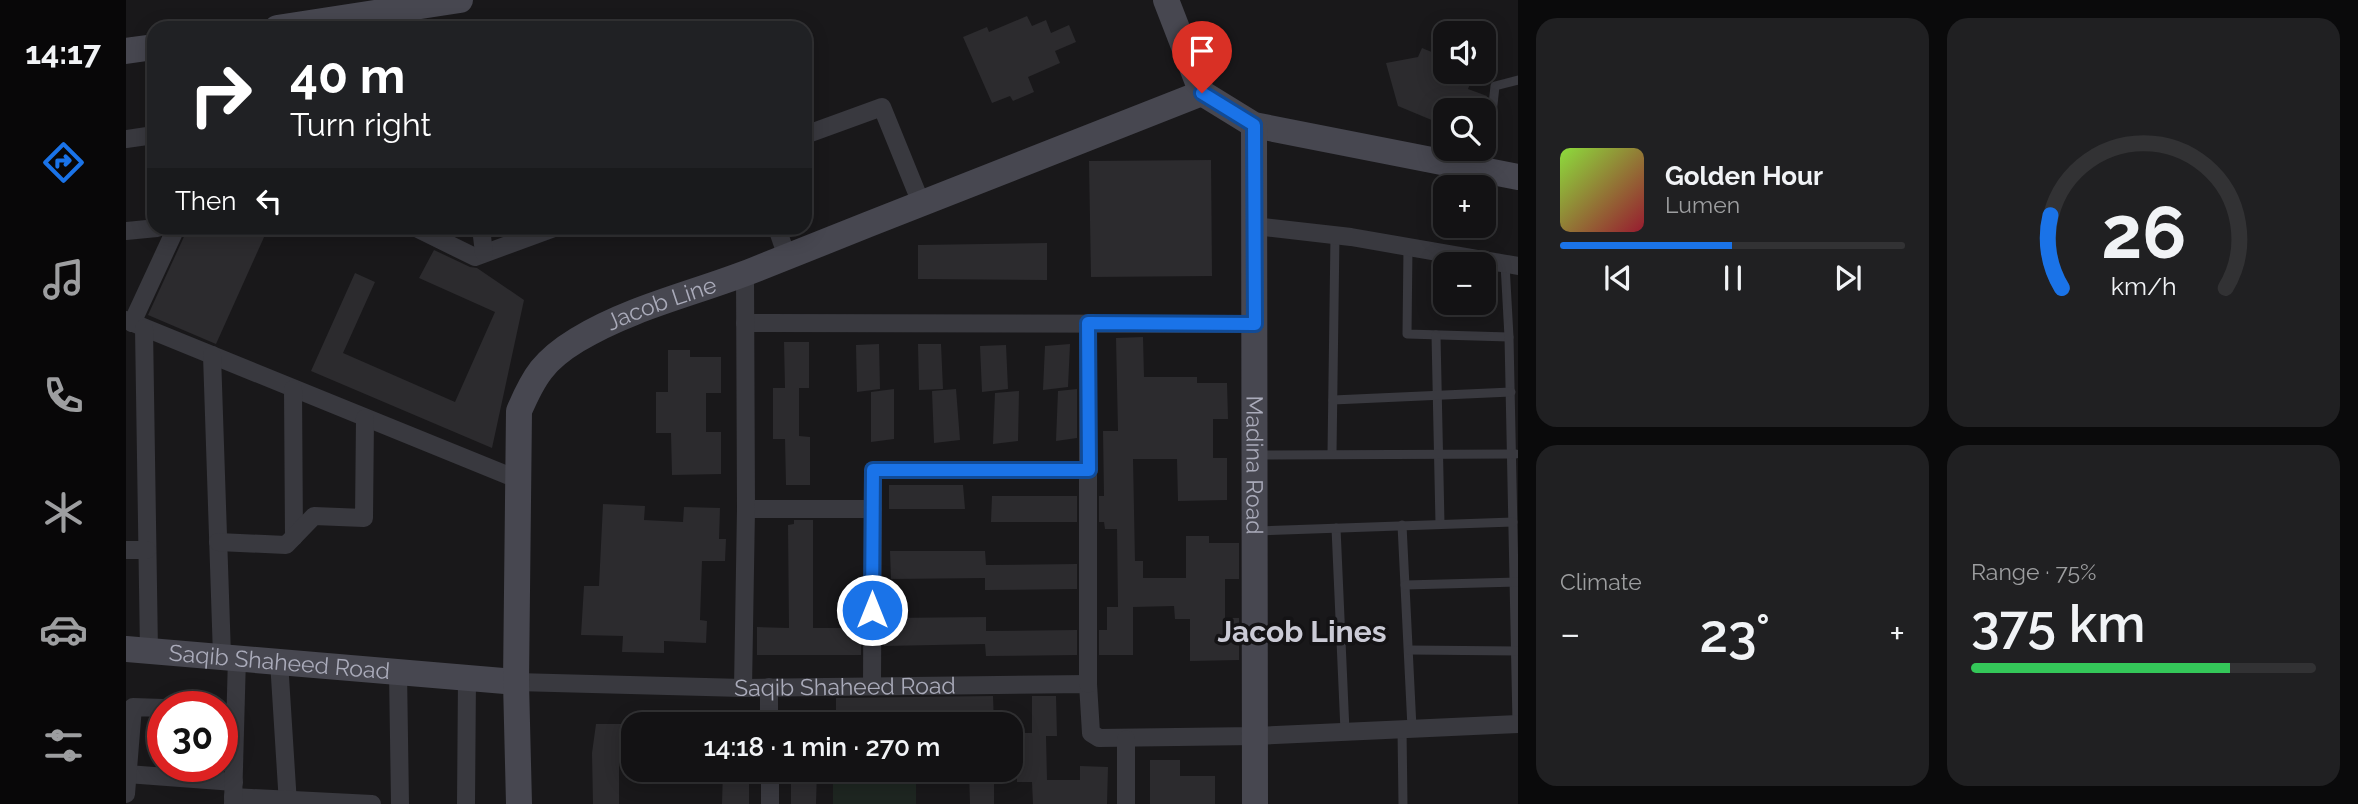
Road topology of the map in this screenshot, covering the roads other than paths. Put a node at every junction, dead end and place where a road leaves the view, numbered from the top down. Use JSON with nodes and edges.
{"nodes":[{"id":1,"x":460,"y":0,"type":"edge"},
{"id":2,"x":1166,"y":0,"type":"edge"},
{"id":3,"x":337,"y":21,"type":"edge"},
{"id":4,"x":147,"y":48,"type":"edge"},
{"id":5,"x":126,"y":51,"type":"edge"},
{"id":6,"x":1518,"y":80,"type":"edge"},
{"id":7,"x":1202,"y":93,"type":"junction"},
{"id":8,"x":1254,"y":125,"type":"junction"},
{"id":9,"x":812,"y":132,"type":"edge"},
{"id":10,"x":147,"y":136,"type":"edge"},
{"id":11,"x":126,"y":139,"type":"edge"},
{"id":12,"x":1486,"y":172,"type":"junction"},
{"id":13,"x":1518,"y":177,"type":"edge"},
{"id":14,"x":922,"y":203,"type":"junction"},
{"id":15,"x":1254,"y":226,"type":"junction"},
{"id":16,"x":147,"y":229,"type":"edge"},
{"id":17,"x":126,"y":231,"type":"edge"},
{"id":18,"x":173,"y":235,"type":"edge"},
{"id":19,"x":430,"y":235,"type":"edge"},
{"id":20,"x":482,"y":235,"type":"edge"},
{"id":21,"x":533,"y":235,"type":"edge"},
{"id":22,"x":780,"y":235,"type":"edge"},
{"id":23,"x":1335,"y":235,"type":"junction"},
{"id":24,"x":1408,"y":247,"type":"junction"},
{"id":25,"x":484,"y":253,"type":"junction"},
{"id":26,"x":787,"y":257,"type":"junction"},
{"id":27,"x":1512,"y":265,"type":"edge"},
{"id":28,"x":745,"y":274,"type":"junction"},
{"id":29,"x":745,"y":323,"type":"junction"},
{"id":30,"x":1088,"y":323,"type":"junction"},
{"id":31,"x":134,"y":324,"type":"edge"},
{"id":32,"x":1255,"y":324,"type":"junction"},
{"id":33,"x":1436,"y":335,"type":"junction"},
{"id":34,"x":1509,"y":337,"type":"junction"},
{"id":35,"x":212,"y":355,"type":"junction"},
{"id":36,"x":293,"y":388,"type":"junction"},
{"id":37,"x":1511,"y":391,"type":"junction"},
{"id":38,"x":1437,"y":394,"type":"junction"},
{"id":39,"x":1333,"y":400,"type":"junction"},
{"id":40,"x":365,"y":418,"type":"junction"},
{"id":41,"x":1438,"y":453,"type":"junction"},
{"id":42,"x":1332,"y":454,"type":"junction"},
{"id":43,"x":1515,"y":454,"type":"edge"},
{"id":44,"x":1255,"y":455,"type":"junction"},
{"id":45,"x":1089,"y":470,"type":"junction"},
{"id":46,"x":519,"y":480,"type":"junction"},
{"id":47,"x":746,"y":509,"type":"junction"},
{"id":48,"x":873,"y":509,"type":"junction"},
{"id":49,"x":1513,"y":522,"type":"junction"},
{"id":50,"x":1440,"y":524,"type":"junction"},
{"id":51,"x":1402,"y":526,"type":"junction"},
{"id":52,"x":1336,"y":528,"type":"junction"},
{"id":53,"x":1255,"y":531,"type":"junction"},
{"id":54,"x":294,"y":537,"type":"junction"},
{"id":55,"x":218,"y":542,"type":"junction"},
{"id":56,"x":126,"y":550,"type":"edge"},
{"id":57,"x":148,"y":550,"type":"junction"},
{"id":58,"x":1516,"y":582,"type":"edge"},
{"id":59,"x":1405,"y":585,"type":"junction"},
{"id":60,"x":138,"y":650,"type":"edge"},
{"id":61,"x":1409,"y":650,"type":"junction"},
{"id":62,"x":1516,"y":651,"type":"edge"},
{"id":63,"x":230,"y":657,"type":"junction"},
{"id":64,"x":279,"y":661,"type":"junction"},
{"id":65,"x":398,"y":671,"type":"junction"},
{"id":66,"x":467,"y":678,"type":"junction"},
{"id":67,"x":516,"y":682,"type":"junction"},
{"id":68,"x":1087,"y":684,"type":"junction"},
{"id":69,"x":872,"y":686,"type":"junction"},
{"id":70,"x":769,"y":687,"type":"junction"},
{"id":71,"x":743,"y":688,"type":"junction"},
{"id":72,"x":229,"y":691,"type":"edge"},
{"id":73,"x":147,"y":707,"type":"edge"},
{"id":74,"x":769,"y":712,"type":"edge"},
{"id":75,"x":1518,"y":724,"type":"edge"},
{"id":76,"x":1407,"y":729,"type":"junction"},
{"id":77,"x":1345,"y":732,"type":"junction"},
{"id":78,"x":1255,"y":736,"type":"junction"},
{"id":79,"x":1126,"y":739,"type":"junction"},
{"id":80,"x":127,"y":774,"type":"edge"},
{"id":81,"x":770,"y":782,"type":"edge"},
{"id":82,"x":126,"y":794,"type":"edge"},
{"id":83,"x":233,"y":794,"type":"edge"},
{"id":84,"x":288,"y":802,"type":"edge"},
{"id":85,"x":372,"y":804,"type":"edge"},
{"id":86,"x":400,"y":804,"type":"edge"},
{"id":87,"x":466,"y":804,"type":"edge"},
{"id":88,"x":519,"y":804,"type":"edge"},
{"id":89,"x":770,"y":804,"type":"edge"},
{"id":90,"x":1126,"y":804,"type":"edge"},
{"id":91,"x":1255,"y":804,"type":"edge"},
{"id":92,"x":1403,"y":804,"type":"edge"}],
"edges":[{"from":1,"to":3,"type":"street"},
{"from":2,"to":7,"type":"street"},
{"from":4,"to":5,"type":"street"},
{"from":6,"to":12,"type":"lane"},
{"from":7,"to":8,"type":"street"},
{"from":7,"to":14,"type":"street","name":"Jacob Line"},
{"from":8,"to":12,"type":"street"},
{"from":8,"to":15,"type":"street","name":"Madina Road"},
{"from":9,"to":14,"type":"street"},
{"from":10,"to":11,"type":"street"},
{"from":12,"to":13,"type":"street"},
{"from":14,"to":26,"type":"street","name":"Jacob Line"},
{"from":15,"to":23,"type":"street"},
{"from":15,"to":32,"type":"street","name":"Madina Road"},
{"from":16,"to":17,"type":"street"},
{"from":18,"to":31,"type":"street"},
{"from":19,"to":25,"type":"street"},
{"from":20,"to":25,"type":"street"},
{"from":21,"to":25,"type":"street"},
{"from":22,"to":26,"type":"street"},
{"from":23,"to":24,"type":"street"},
{"from":23,"to":39,"type":"lane"},
{"from":24,"to":27,"type":"street"},
{"from":24,"to":33,"type":"lane"},
{"from":26,"to":28,"type":"street","name":"Jacob Line"},
{"from":27,"to":34,"type":"lane"},
{"from":28,"to":29,"type":"street"},
{"from":28,"to":46,"type":"street","name":"Jacob Line"},
{"from":29,"to":30,"type":"street"},
{"from":29,"to":47,"type":"street"},
{"from":30,"to":32,"type":"street"},
{"from":30,"to":45,"type":"street"},
{"from":31,"to":35,"type":"street"},
{"from":31,"to":57,"type":"street"},
{"from":32,"to":44,"type":"street","name":"Madina Road"},
{"from":33,"to":34,"type":"lane"},
{"from":33,"to":38,"type":"lane"},
{"from":34,"to":37,"type":"lane"},
{"from":35,"to":36,"type":"street"},
{"from":35,"to":55,"type":"street"},
{"from":36,"to":40,"type":"street"},
{"from":36,"to":54,"type":"street"},
{"from":37,"to":38,"type":"lane"},
{"from":37,"to":43,"type":"lane"},
{"from":38,"to":39,"type":"lane"},
{"from":38,"to":41,"type":"lane"},
{"from":39,"to":42,"type":"lane"},
{"from":40,"to":46,"type":"street"},
{"from":40,"to":54,"type":"street"},
{"from":41,"to":42,"type":"lane"},
{"from":41,"to":43,"type":"lane"},
{"from":41,"to":50,"type":"lane"},
{"from":42,"to":44,"type":"lane"},
{"from":43,"to":49,"type":"lane"},
{"from":44,"to":53,"type":"street","name":"Madina Road"},
{"from":45,"to":48,"type":"street"},
{"from":45,"to":68,"type":"street"},
{"from":46,"to":67,"type":"street","name":"Jacob Line"},
{"from":47,"to":48,"type":"street"},
{"from":47,"to":71,"type":"street"},
{"from":48,"to":69,"type":"street"},
{"from":49,"to":50,"type":"lane"},
{"from":49,"to":58,"type":"lane"},
{"from":50,"to":51,"type":"lane"},
{"from":51,"to":52,"type":"lane"},
{"from":51,"to":59,"type":"lane"},
{"from":52,"to":53,"type":"lane"},
{"from":52,"to":77,"type":"lane"},
{"from":53,"to":78,"type":"street","name":"Madina Road"},
{"from":54,"to":55,"type":"street"},
{"from":55,"to":63,"type":"street"},
{"from":56,"to":57,"type":"street"},
{"from":57,"to":60,"type":"street"},
{"from":58,"to":59,"type":"lane"},
{"from":58,"to":62,"type":"lane"},
{"from":59,"to":61,"type":"lane"},
{"from":60,"to":63,"type":"street","name":"Saqib Shaheed Road"},
{"from":61,"to":62,"type":"lane"},
{"from":61,"to":76,"type":"lane"},
{"from":62,"to":75,"type":"lane"},
{"from":63,"to":64,"type":"street","name":"Saqib Shaheed Road"},
{"from":63,"to":72,"type":"street"},
{"from":64,"to":65,"type":"street","name":"Saqib Shaheed Road"},
{"from":64,"to":84,"type":"street"},
{"from":65,"to":66,"type":"street","name":"Saqib Shaheed Road"},
{"from":65,"to":86,"type":"street"},
{"from":66,"to":67,"type":"street","name":"Saqib Shaheed Road"},
{"from":66,"to":87,"type":"street"},
{"from":67,"to":71,"type":"street","name":"Saqib Shaheed Road"},
{"from":67,"to":88,"type":"street","name":"Jacob Line"},
{"from":68,"to":69,"type":"street","name":"Saqib Shaheed Road"},
{"from":68,"to":79,"type":"street"},
{"from":69,"to":70,"type":"street","name":"Saqib Shaheed Road"},
{"from":70,"to":71,"type":"street","name":"Saqib Shaheed Road"},
{"from":70,"to":74,"type":"street"},
{"from":73,"to":80,"type":"street"},
{"from":75,"to":76,"type":"street"},
{"from":76,"to":77,"type":"street"},
{"from":76,"to":92,"type":"lane"},
{"from":77,"to":78,"type":"street"},
{"from":78,"to":79,"type":"street"},
{"from":78,"to":91,"type":"street","name":"Madina Road"},
{"from":79,"to":90,"type":"street"},
{"from":80,"to":82,"type":"street"},
{"from":80,"to":83,"type":"street"},
{"from":81,"to":89,"type":"street"},
{"from":83,"to":84,"type":"street"},
{"from":84,"to":85,"type":"street"}]}
